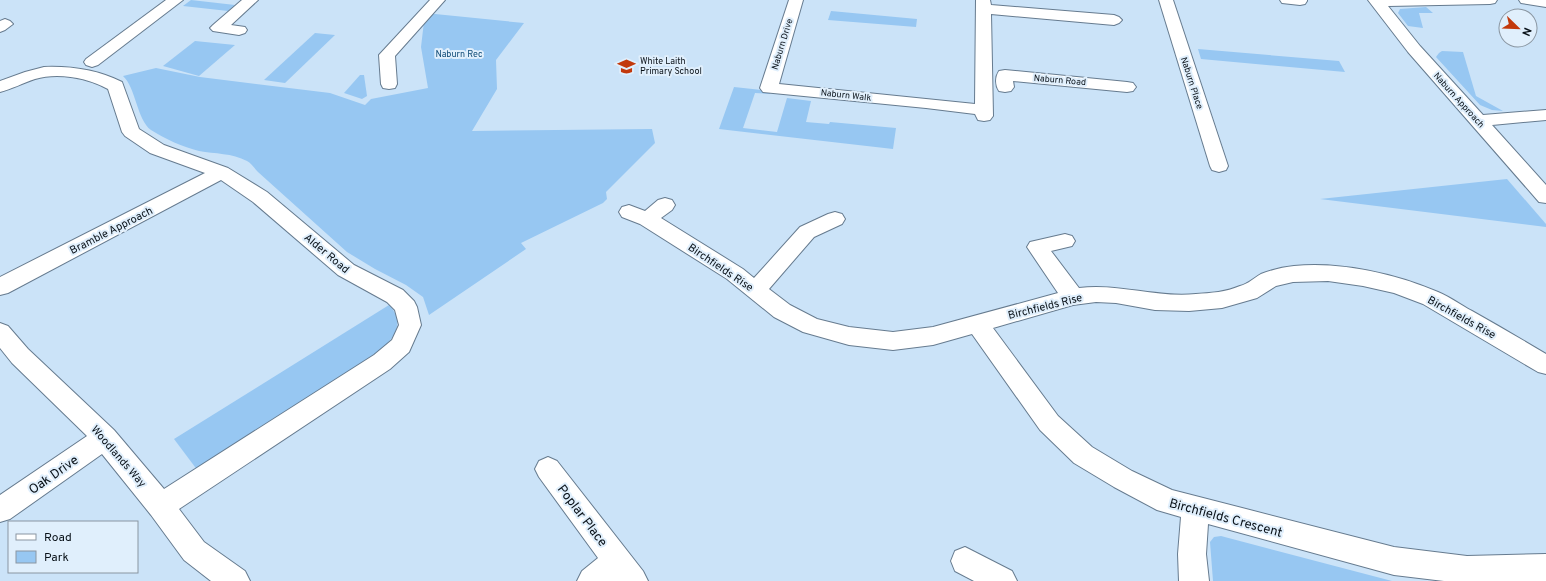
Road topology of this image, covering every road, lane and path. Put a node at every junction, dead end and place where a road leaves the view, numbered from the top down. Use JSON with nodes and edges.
{"nodes":[{"id":1,"x":176,"y":0,"type":"edge"},
{"id":2,"x":252,"y":0,"type":"edge"},
{"id":3,"x":438,"y":0,"type":"edge"},
{"id":4,"x":796,"y":0,"type":"edge"},
{"id":5,"x":1166,"y":0,"type":"edge"},
{"id":6,"x":1490,"y":0,"type":"edge"},
{"id":7,"x":1526,"y":0,"type":"edge"},
{"id":8,"x":1376,"y":1,"type":"edge"},
{"id":9,"x":1546,"y":3,"type":"edge"},
{"id":10,"x":983,"y":4,"type":"edge"},
{"id":11,"x":1114,"y":20,"type":"dead end"},
{"id":12,"x":239,"y":30,"type":"dead end"},
{"id":13,"x":92,"y":62,"type":"dead end"},
{"id":14,"x":389,"y":84,"type":"dead end"},
{"id":15,"x":1127,"y":86,"type":"dead end"},
{"id":16,"x":0,"y":87,"type":"edge"},
{"id":17,"x":1005,"y":87,"type":"dead end"},
{"id":18,"x":769,"y":88,"type":"joint"},
{"id":19,"x":1546,"y":115,"type":"edge"},
{"id":20,"x":1478,"y":121,"type":"junction"},
{"id":21,"x":1219,"y":166,"type":"dead end"},
{"id":22,"x":221,"y":172,"type":"junction"},
{"id":23,"x":1546,"y":197,"type":"edge"},
{"id":24,"x":665,"y":205,"type":"dead end"},
{"id":25,"x":835,"y":219,"type":"dead end"},
{"id":26,"x":1065,"y":241,"type":"dead end"},
{"id":27,"x":0,"y":287,"type":"edge"},
{"id":28,"x":756,"y":290,"type":"junction"},
{"id":29,"x":1073,"y":297,"type":"junction"},
{"id":30,"x":978,"y":324,"type":"junction"},
{"id":31,"x":0,"y":332,"type":"edge"},
{"id":32,"x":1538,"y":355,"type":"edge"},
{"id":33,"x":105,"y":438,"type":"junction"},
{"id":34,"x":548,"y":469,"type":"dead end"},
{"id":35,"x":161,"y":506,"type":"junction"},
{"id":36,"x":0,"y":510,"type":"edge"},
{"id":37,"x":1195,"y":510,"type":"junction"},
{"id":38,"x":965,"y":561,"type":"dead end"},
{"id":39,"x":1546,"y":568,"type":"edge"},
{"id":40,"x":625,"y":571,"type":"edge"},
{"id":41,"x":235,"y":581,"type":"edge"},
{"id":42,"x":592,"y":581,"type":"edge"},
{"id":43,"x":1002,"y":581,"type":"edge"},
{"id":44,"x":1194,"y":581,"type":"edge"}],
"edges":[{"from":1,"to":13,"type":"street"},
{"from":2,"to":12,"type":"street"},
{"from":3,"to":14,"type":"street"},
{"from":4,"to":18,"type":"street","name":"Naburn Drive"},
{"from":5,"to":21,"type":"street","name":"Naburn Place"},
{"from":6,"to":8,"type":"street"},
{"from":7,"to":9,"type":"street"},
{"from":8,"to":20,"type":"street","name":"Naburn Approach"},
{"from":10,"to":11,"type":"street"},
{"from":10,"to":18,"type":"street","name":"Naburn Walk"},
{"from":15,"to":17,"type":"street","name":"Naburn Road"},
{"from":16,"to":22,"type":"street","name":"Alder Road"},
{"from":19,"to":20,"type":"street"},
{"from":20,"to":23,"type":"street","name":"Naburn Approach"},
{"from":22,"to":27,"type":"street","name":"Bramble Approach"},
{"from":22,"to":35,"type":"street","name":"Alder Road"},
{"from":24,"to":28,"type":"street","name":"Birchfields Rise"},
{"from":25,"to":28,"type":"street"},
{"from":26,"to":29,"type":"street"},
{"from":28,"to":30,"type":"street","name":"Birchfields Rise"},
{"from":29,"to":30,"type":"street","name":"Birchfields Rise"},
{"from":29,"to":32,"type":"street","name":"Birchfields Rise"},
{"from":30,"to":37,"type":"street","name":"Birchfields Crescent"},
{"from":31,"to":33,"type":"street","name":"Woodlands Way"},
{"from":33,"to":35,"type":"street","name":"Woodlands Way"},
{"from":33,"to":36,"type":"street","name":"Oak Drive"},
{"from":34,"to":40,"type":"street","name":"Poplar Place"},
{"from":35,"to":41,"type":"street","name":"Woodlands Way"},
{"from":37,"to":39,"type":"street","name":"Birchfields Crescent"},
{"from":37,"to":44,"type":"street"},
{"from":38,"to":43,"type":"street"},
{"from":40,"to":42,"type":"street","name":"Poplar Place"}]}
